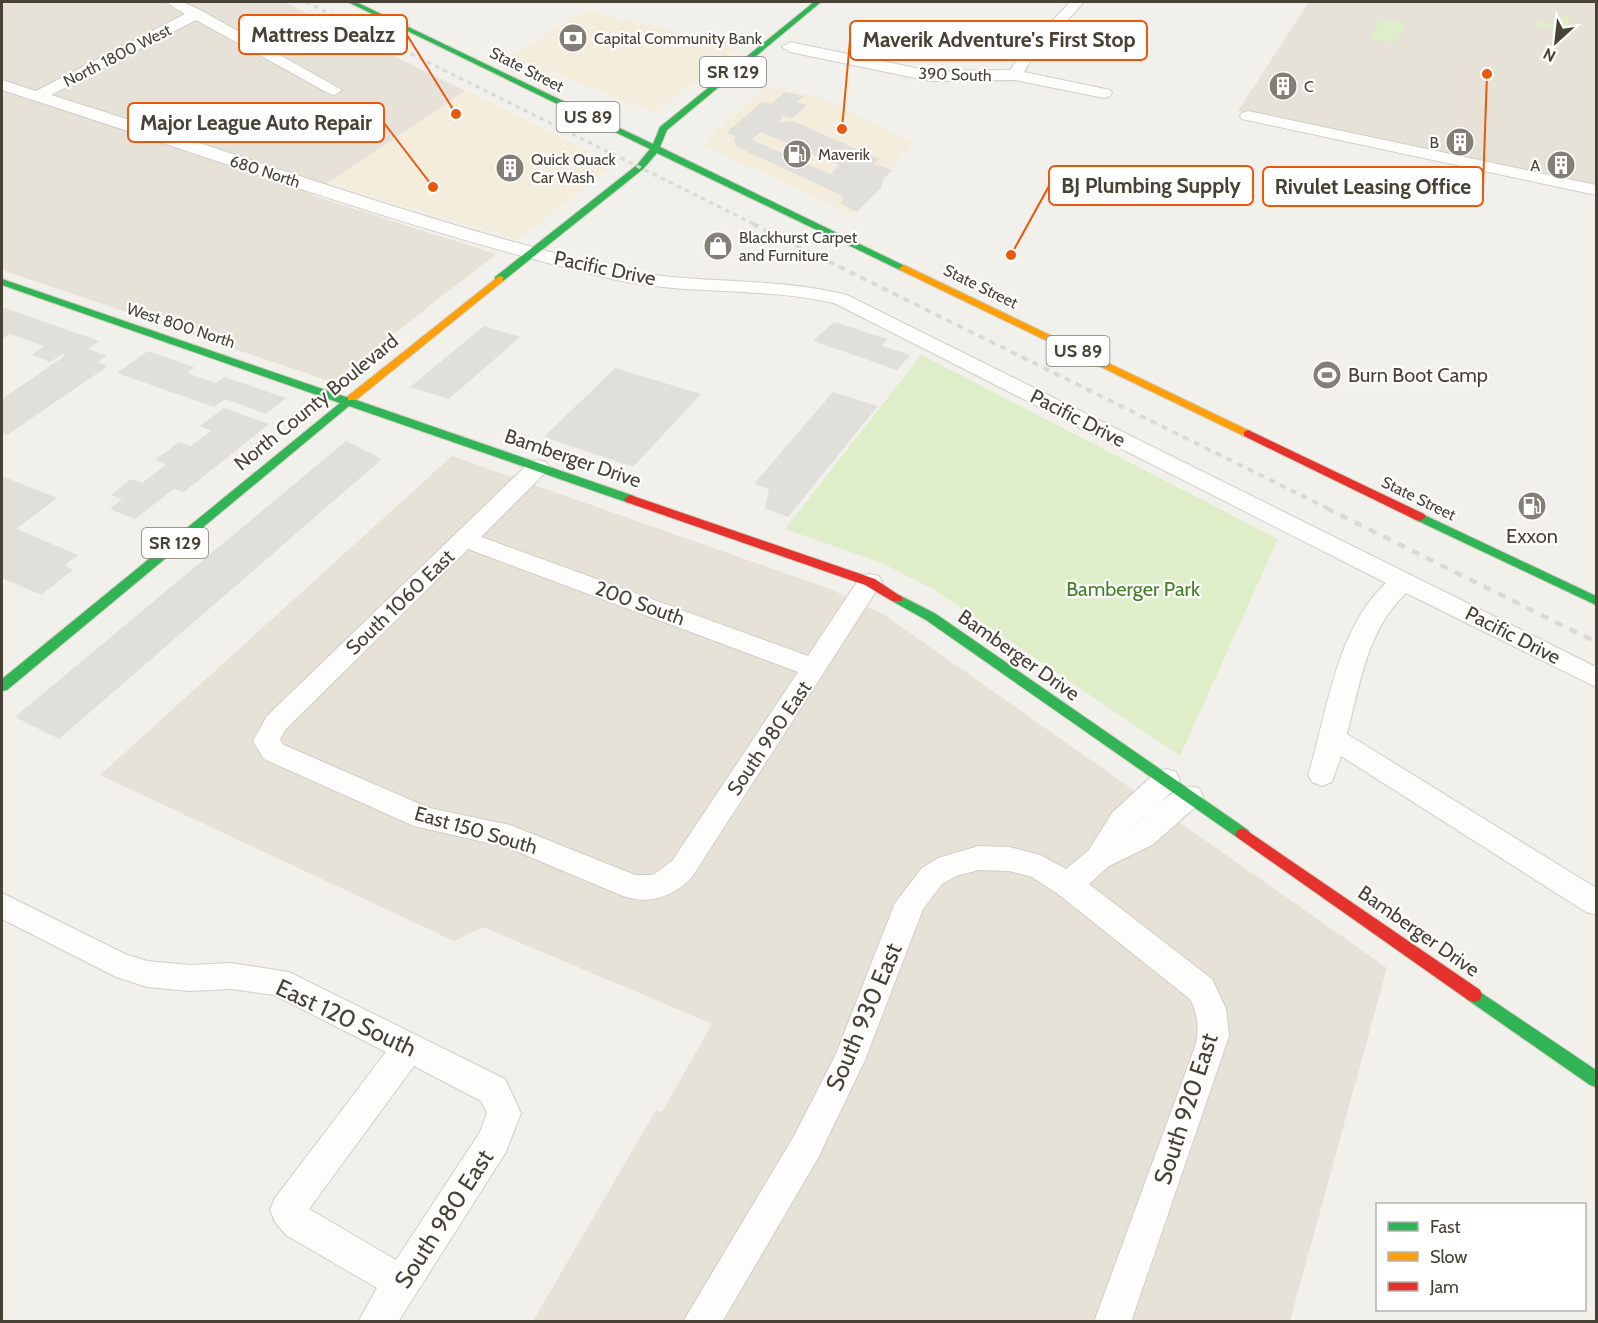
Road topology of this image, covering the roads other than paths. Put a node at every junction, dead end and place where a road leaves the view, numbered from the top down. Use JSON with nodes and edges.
{"nodes":[{"id":1,"x":173,"y":2,"type":"edge"},
{"id":2,"x":351,"y":2,"type":"edge"},
{"id":3,"x":818,"y":2,"type":"edge"},
{"id":4,"x":1077,"y":2,"type":"edge"},
{"id":5,"x":197,"y":14,"type":"junction"},
{"id":6,"x":808,"y":32,"type":"dead end"},
{"id":7,"x":786,"y":50,"type":"joint"},
{"id":8,"x":1015,"y":75,"type":"junction"},
{"id":9,"x":2,"y":85,"type":"edge"},
{"id":10,"x":334,"y":90,"type":"dead end"},
{"id":11,"x":1104,"y":93,"type":"dead end"},
{"id":12,"x":38,"y":96,"type":"junction"},
{"id":13,"x":1248,"y":116,"type":"dead end"},
{"id":14,"x":673,"y":142,"type":"dead end"},
{"id":15,"x":656,"y":149,"type":"junction"},
{"id":16,"x":1596,"y":190,"type":"edge"},
{"id":17,"x":531,"y":253,"type":"junction"},
{"id":18,"x":2,"y":282,"type":"edge"},
{"id":19,"x":349,"y":401,"type":"junction"},
{"id":20,"x":538,"y":467,"type":"junction"},
{"id":21,"x":464,"y":538,"type":"junction"},
{"id":22,"x":1404,"y":580,"type":"junction"},
{"id":23,"x":870,"y":582,"type":"junction"},
{"id":24,"x":1596,"y":601,"type":"edge"},
{"id":25,"x":815,"y":668,"type":"junction"},
{"id":26,"x":1596,"y":678,"type":"edge"},
{"id":27,"x":2,"y":686,"type":"edge"},
{"id":28,"x":1333,"y":738,"type":"junction"},
{"id":29,"x":266,"y":741,"type":"joint"},
{"id":30,"x":1322,"y":775,"type":"dead end"},
{"id":31,"x":1178,"y":788,"type":"junction"},
{"id":32,"x":1068,"y":885,"type":"junction"},
{"id":33,"x":660,"y":887,"type":"joint"},
{"id":34,"x":1596,"y":903,"type":"edge"},
{"id":35,"x":2,"y":905,"type":"edge"},
{"id":36,"x":409,"y":1047,"type":"junction"},
{"id":37,"x":1596,"y":1079,"type":"edge"},
{"id":38,"x":504,"y":1113,"type":"joint"},
{"id":39,"x":402,"y":1283,"type":"junction"},
{"id":40,"x":376,"y":1322,"type":"edge"},
{"id":41,"x":701,"y":1322,"type":"edge"},
{"id":42,"x":1112,"y":1322,"type":"edge"}],
"edges":[{"from":1,"to":5,"type":"street"},
{"from":2,"to":15,"type":"main road","name":"State Street","number":"US 89"},
{"from":3,"to":15,"type":"main road","name":"North County Boulevard","number":"SR 129"},
{"from":4,"to":8,"type":"street"},
{"from":5,"to":10,"type":"street"},
{"from":5,"to":12,"type":"street","name":"North 1800 West"},
{"from":6,"to":7,"type":"main road","number":"SR 129"},
{"from":7,"to":8,"type":"street","name":"390 South"},
{"from":8,"to":11,"type":"street","name":"390 South"},
{"from":9,"to":12,"type":"street","name":"680 North"},
{"from":12,"to":17,"type":"street","name":"680 North"},
{"from":13,"to":16,"type":"street"},
{"from":14,"to":15,"type":"main road","name":"North County Boulevard","number":"SR 129"},
{"from":15,"to":17,"type":"main road","name":"North County Boulevard","number":"SR 129"},
{"from":15,"to":24,"type":"main road","name":"State Street","number":"US 89"},
{"from":17,"to":19,"type":"main road","name":"North County Boulevard","number":"SR 129"},
{"from":17,"to":22,"type":"street","name":"Pacific Drive"},
{"from":18,"to":19,"type":"main road","name":"West 800 North"},
{"from":19,"to":20,"type":"main road","name":"Bamberger Drive"},
{"from":19,"to":27,"type":"main road","name":"North County Boulevard","number":"SR 129"},
{"from":20,"to":21,"type":"street","name":"South 1060 East"},
{"from":20,"to":23,"type":"main road","name":"Bamberger Drive"},
{"from":21,"to":25,"type":"street","name":"200 South"},
{"from":21,"to":29,"type":"street","name":"South 1060 East"},
{"from":22,"to":26,"type":"street","name":"Pacific Drive"},
{"from":22,"to":28,"type":"street"},
{"from":23,"to":25,"type":"street","name":"South 980 East"},
{"from":23,"to":31,"type":"main road","name":"Bamberger Drive"},
{"from":25,"to":33,"type":"street","name":"South 980 East"},
{"from":28,"to":30,"type":"street"},
{"from":28,"to":34,"type":"street"},
{"from":29,"to":33,"type":"street","name":"East 150 South"},
{"from":31,"to":32,"type":"street"},
{"from":31,"to":37,"type":"main road","name":"Bamberger Drive"},
{"from":32,"to":41,"type":"street","name":"South 930 East"},
{"from":32,"to":42,"type":"street","name":"South 920 East"},
{"from":35,"to":36,"type":"street","name":"East 120 South"},
{"from":36,"to":38,"type":"street","name":"East 120 South"},
{"from":36,"to":39,"type":"street"},
{"from":38,"to":39,"type":"street","name":"South 980 East"},
{"from":39,"to":40,"type":"street","name":"South 980 East"}]}
